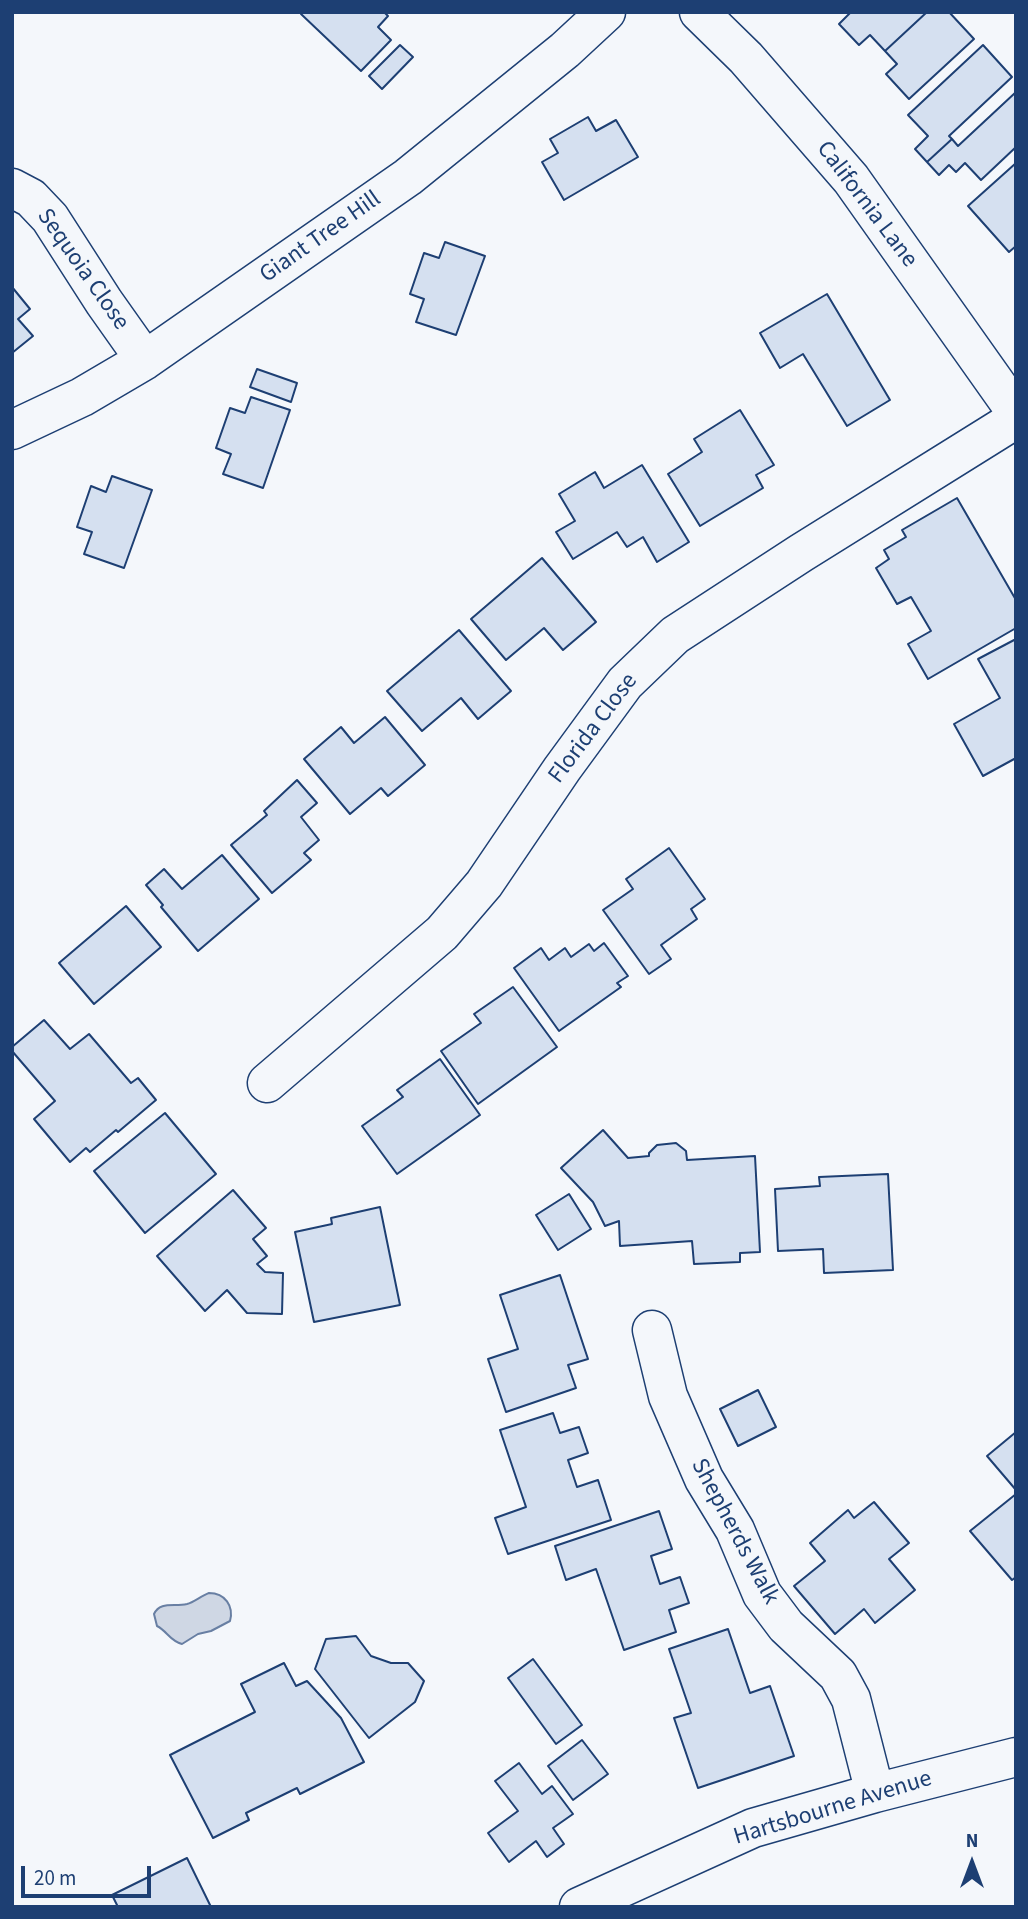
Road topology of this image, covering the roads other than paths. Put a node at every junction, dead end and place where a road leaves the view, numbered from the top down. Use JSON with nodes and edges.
{"nodes":[{"id":1,"x":606,"y":12,"type":"edge"},
{"id":2,"x":699,"y":12,"type":"edge"},
{"id":3,"x":12,"y":188,"type":"edge"},
{"id":4,"x":145,"y":360,"type":"junction"},
{"id":5,"x":1016,"y":412,"type":"edge"},
{"id":6,"x":1016,"y":419,"type":"edge"},
{"id":7,"x":12,"y":430,"type":"edge"},
{"id":8,"x":267,"y":1083,"type":"dead end"},
{"id":9,"x":652,"y":1330,"type":"dead end"},
{"id":10,"x":1016,"y":1757,"type":"edge"},
{"id":11,"x":875,"y":1793,"type":"junction"},
{"id":12,"x":579,"y":1907,"type":"edge"}],
"edges":[{"from":1,"to":4,"type":"street","name":"Giant Tree Hill"},
{"from":2,"to":5,"type":"street","name":"California Lane"},
{"from":3,"to":4,"type":"street","name":"Sequoia Close"},
{"from":4,"to":7,"type":"street","name":"Giant Tree Hill"},
{"from":6,"to":8,"type":"street","name":"Florida Close"},
{"from":9,"to":11,"type":"street","name":"Shepherds Walk"},
{"from":10,"to":11,"type":"street","name":"Hartsbourne Avenue"},
{"from":11,"to":12,"type":"street","name":"Hartsbourne Avenue"}]}
